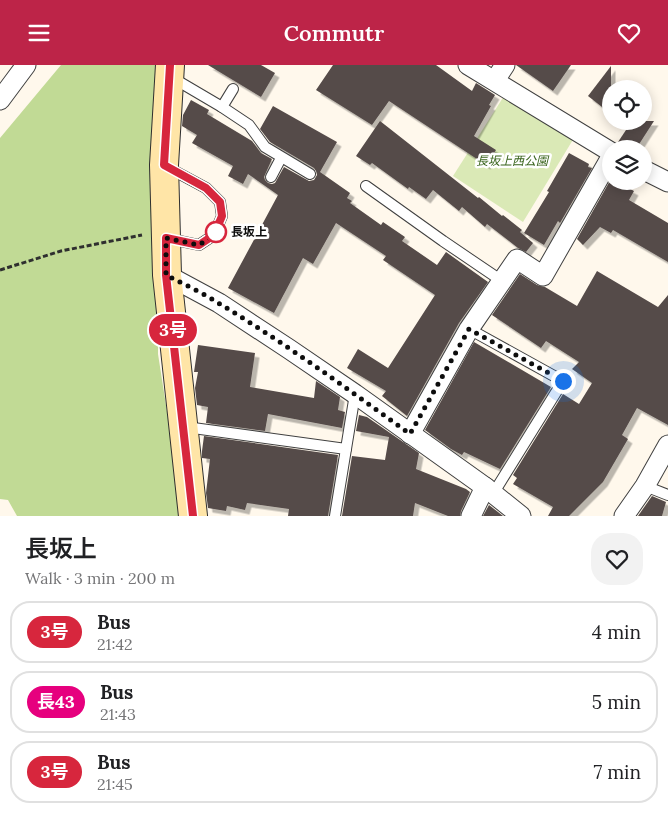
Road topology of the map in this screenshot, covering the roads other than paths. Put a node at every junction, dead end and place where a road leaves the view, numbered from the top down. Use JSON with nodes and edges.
{"nodes":[{"id":1,"x":26,"y":65,"type":"edge"},
{"id":2,"x":468,"y":65,"type":"edge"},
{"id":3,"x":506,"y":65,"type":"edge"},
{"id":4,"x":170,"y":71,"type":"edge"},
{"id":5,"x":495,"y":80,"type":"junction"},
{"id":6,"x":233,"y":89,"type":"dead end"},
{"id":7,"x":0,"y":99,"type":"edge"},
{"id":8,"x":222,"y":107,"type":"junction"},
{"id":9,"x":602,"y":146,"type":"edge"},
{"id":10,"x":281,"y":157,"type":"junction"},
{"id":11,"x":164,"y":165,"type":"junction"},
{"id":12,"x":602,"y":173,"type":"edge"},
{"id":13,"x":310,"y":174,"type":"dead end"},
{"id":14,"x":652,"y":174,"type":"edge"},
{"id":15,"x":271,"y":177,"type":"dead end"},
{"id":16,"x":668,"y":182,"type":"edge"},
{"id":17,"x":366,"y":186,"type":"dead end"},
{"id":18,"x":157,"y":236,"type":"junction"},
{"id":19,"x":166,"y":275,"type":"junction"},
{"id":20,"x":502,"y":281,"type":"junction"},
{"id":21,"x":469,"y":329,"type":"junction"},
{"id":22,"x":355,"y":394,"type":"junction"},
{"id":23,"x":183,"y":427,"type":"junction"},
{"id":24,"x":410,"y":434,"type":"junction"},
{"id":25,"x":668,"y":445,"type":"edge"},
{"id":26,"x":346,"y":449,"type":"junction"},
{"id":27,"x":644,"y":487,"type":"junction"},
{"id":28,"x":489,"y":491,"type":"junction"},
{"id":29,"x":668,"y":495,"type":"edge"},
{"id":30,"x":193,"y":516,"type":"edge"},
{"id":31,"x":335,"y":516,"type":"edge"},
{"id":32,"x":471,"y":516,"type":"edge"},
{"id":33,"x":521,"y":516,"type":"edge"},
{"id":34,"x":624,"y":516,"type":"edge"}],
"edges":[{"from":1,"to":7,"type":"street"},
{"from":2,"to":5,"type":"street"},
{"from":3,"to":5,"type":"street"},
{"from":4,"to":8,"type":"lane"},
{"from":4,"to":11,"type":"street"},
{"from":5,"to":9,"type":"street"},
{"from":6,"to":8,"type":"lane"},
{"from":8,"to":10,"type":"lane"},
{"from":10,"to":13,"type":"lane"},
{"from":10,"to":15,"type":"lane"},
{"from":11,"to":18,"type":"street"},
{"from":11,"to":18,"type":"lane"},
{"from":12,"to":20,"type":"street"},
{"from":14,"to":16,"type":"street"},
{"from":17,"to":20,"type":"lane"},
{"from":18,"to":19,"type":"street"},
{"from":19,"to":22,"type":"street"},
{"from":19,"to":23,"type":"street"},
{"from":20,"to":21,"type":"street"},
{"from":21,"to":24,"type":"street"},
{"from":21,"to":28,"type":"lane"},
{"from":22,"to":24,"type":"street"},
{"from":22,"to":26,"type":"lane"},
{"from":23,"to":26,"type":"lane"},
{"from":23,"to":30,"type":"street"},
{"from":24,"to":28,"type":"street"},
{"from":25,"to":27,"type":"street"},
{"from":26,"to":31,"type":"lane"},
{"from":27,"to":29,"type":"lane"},
{"from":27,"to":34,"type":"street"},
{"from":28,"to":32,"type":"street"},
{"from":28,"to":33,"type":"street"}]}
